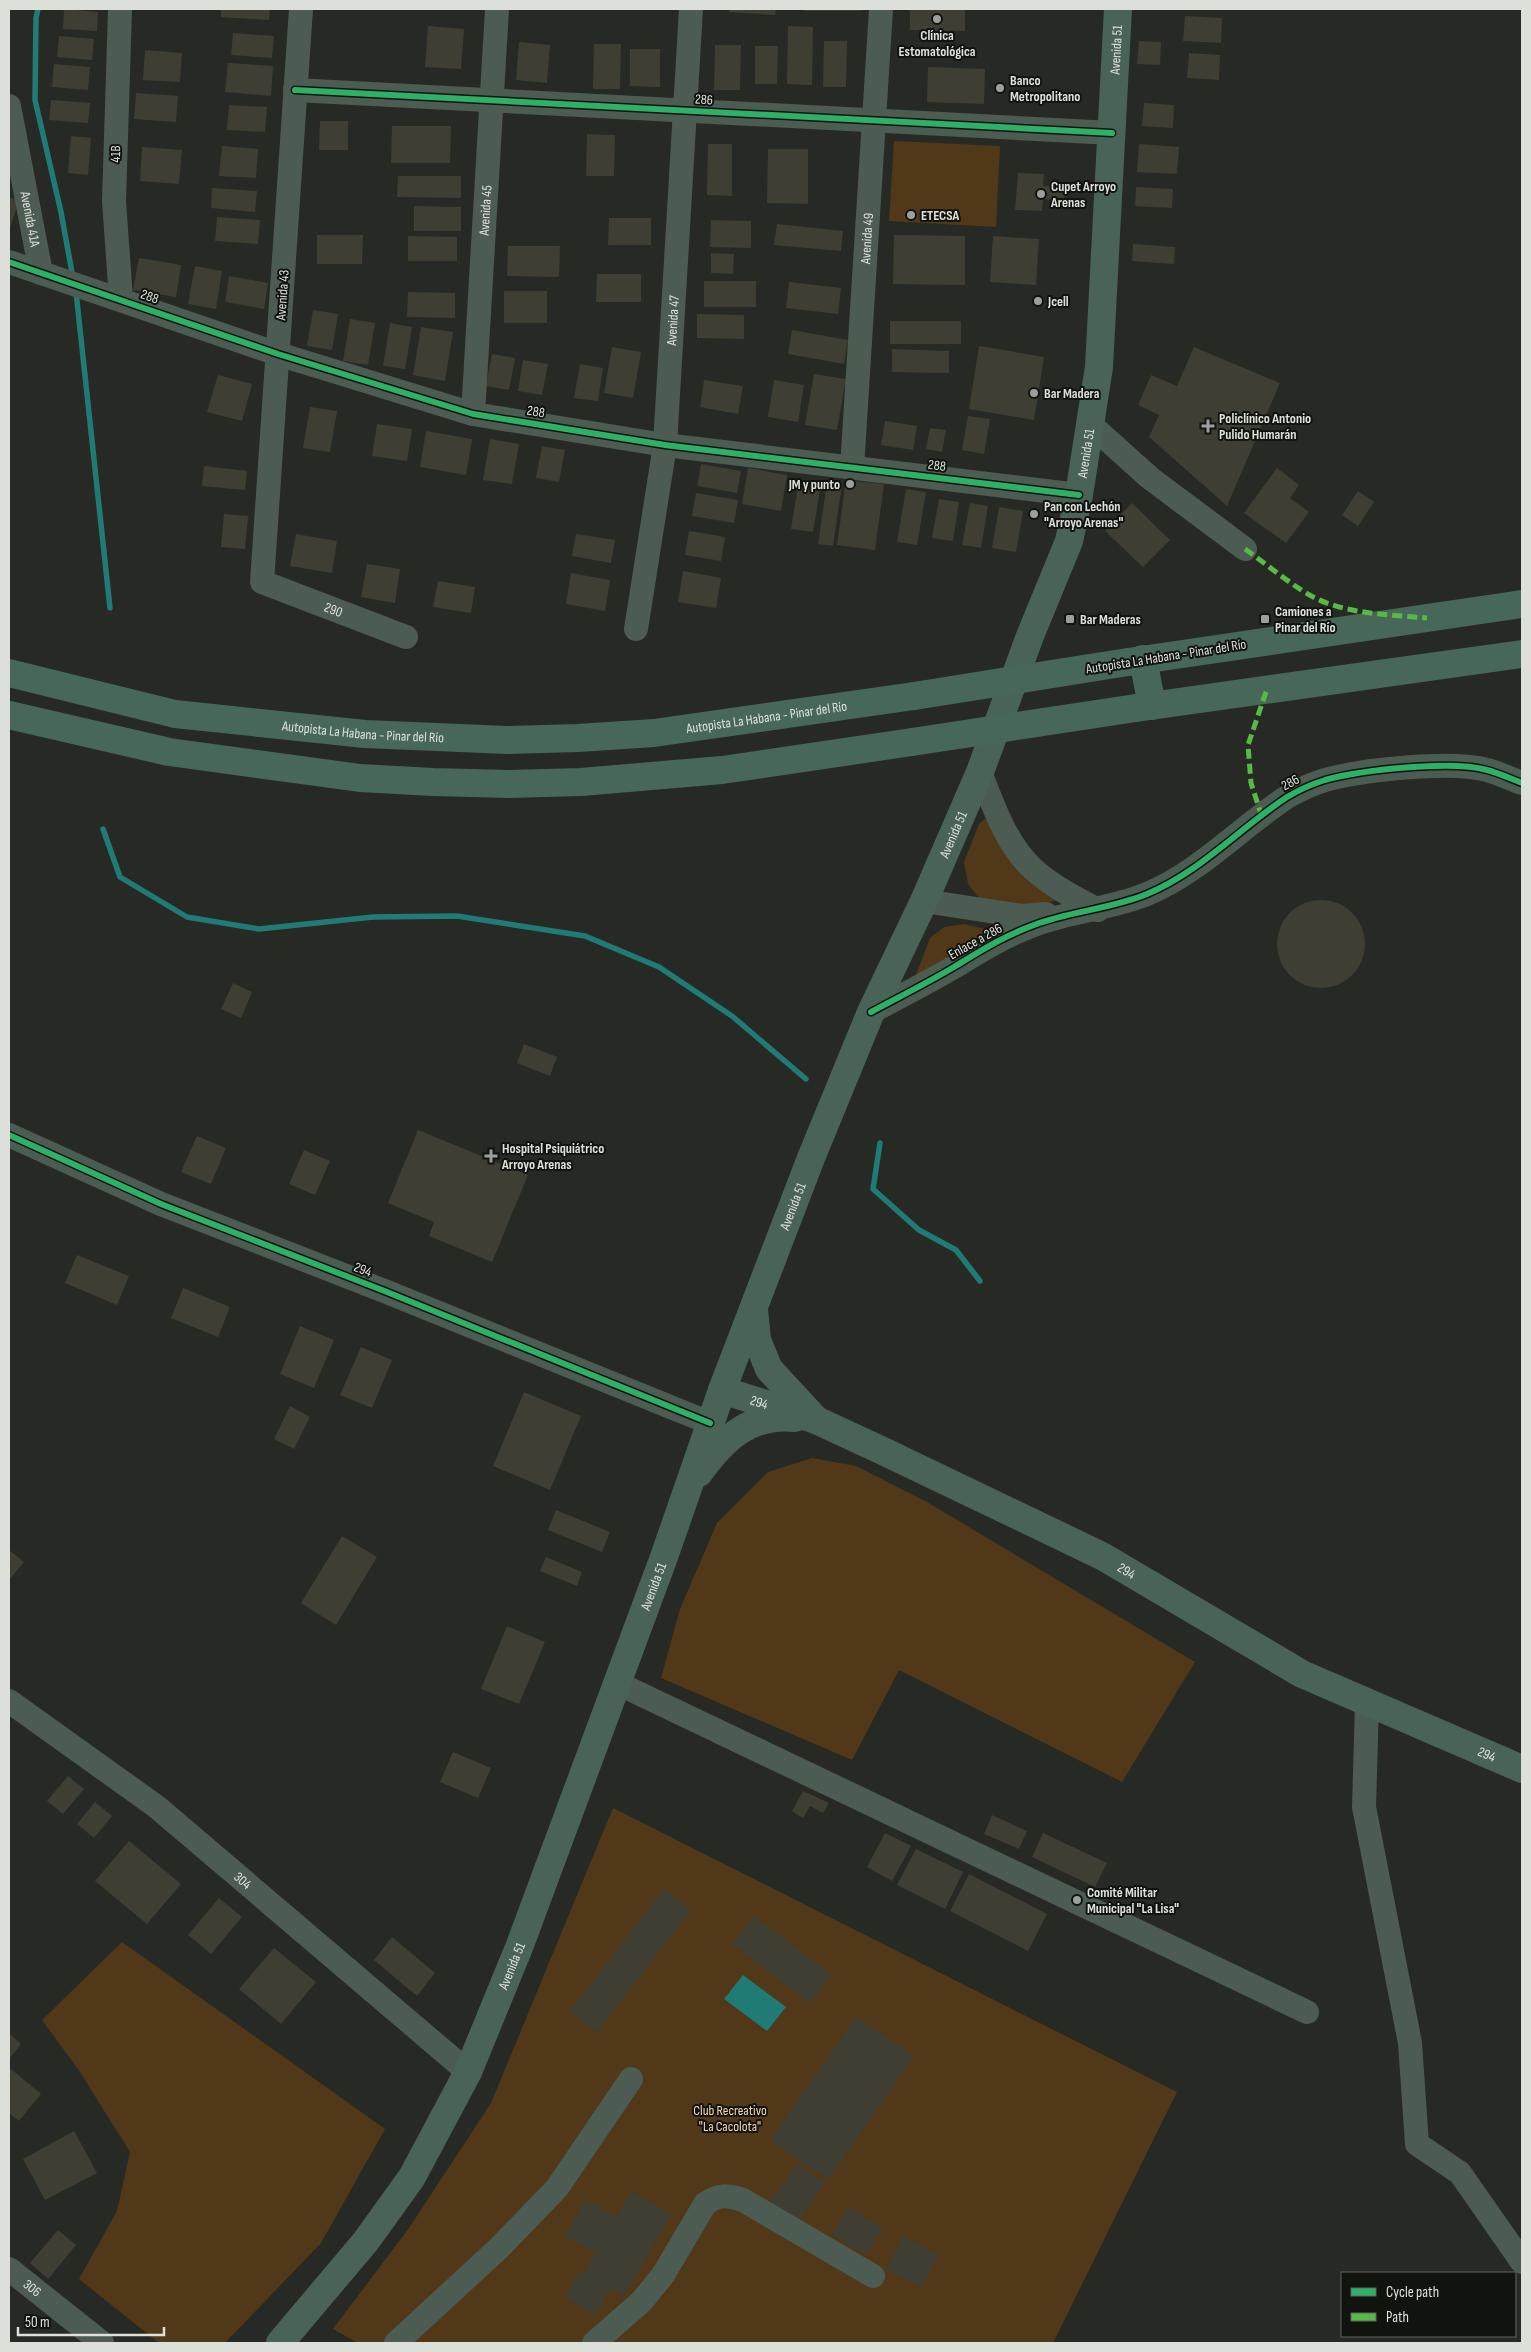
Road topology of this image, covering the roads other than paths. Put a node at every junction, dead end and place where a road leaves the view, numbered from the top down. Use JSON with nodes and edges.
{"nodes":[{"id":1,"x":120,"y":9,"type":"edge"},
{"id":2,"x":301,"y":9,"type":"edge"},
{"id":3,"x":498,"y":9,"type":"edge"},
{"id":4,"x":691,"y":9,"type":"edge"},
{"id":5,"x":881,"y":9,"type":"edge"},
{"id":6,"x":1118,"y":9,"type":"edge"},
{"id":7,"x":295,"y":90,"type":"junction"},
{"id":8,"x":492,"y":100,"type":"junction"},
{"id":9,"x":9,"y":106,"type":"edge"},
{"id":10,"x":686,"y":111,"type":"junction"},
{"id":11,"x":874,"y":120,"type":"junction"},
{"id":12,"x":1112,"y":133,"type":"junction"},
{"id":13,"x":9,"y":262,"type":"edge"},
{"id":14,"x":41,"y":273,"type":"junction"},
{"id":15,"x":121,"y":299,"type":"junction"},
{"id":16,"x":278,"y":354,"type":"junction"},
{"id":17,"x":473,"y":414,"type":"junction"},
{"id":18,"x":1091,"y":425,"type":"junction"},
{"id":19,"x":664,"y":445,"type":"junction"},
{"id":20,"x":852,"y":468,"type":"junction"},
{"id":21,"x":1079,"y":495,"type":"junction"},
{"id":22,"x":1245,"y":549,"type":"dead end"},
{"id":23,"x":262,"y":582,"type":"joint"},
{"id":24,"x":1522,"y":604,"type":"edge"},
{"id":25,"x":636,"y":629,"type":"dead end"},
{"id":26,"x":406,"y":637,"type":"dead end"},
{"id":27,"x":1522,"y":654,"type":"edge"},
{"id":28,"x":1136,"y":660,"type":"junction"},
{"id":29,"x":9,"y":673,"type":"edge"},
{"id":30,"x":1144,"y":707,"type":"junction"},
{"id":31,"x":9,"y":715,"type":"edge"},
{"id":32,"x":980,"y":772,"type":"junction"},
{"id":33,"x":1522,"y":783,"type":"edge"},
{"id":34,"x":924,"y":901,"type":"junction"},
{"id":35,"x":1098,"y":910,"type":"junction"},
{"id":36,"x":871,"y":1012,"type":"junction"},
{"id":37,"x":9,"y":1135,"type":"edge"},
{"id":38,"x":754,"y":1307,"type":"junction"},
{"id":39,"x":722,"y":1390,"type":"junction"},
{"id":40,"x":816,"y":1420,"type":"junction"},
{"id":41,"x":710,"y":1423,"type":"junction"},
{"id":42,"x":686,"y":1491,"type":"junction"},
{"id":43,"x":617,"y":1683,"type":"junction"},
{"id":44,"x":9,"y":1701,"type":"edge"},
{"id":45,"x":1367,"y":1702,"type":"junction"},
{"id":46,"x":1522,"y":1769,"type":"edge"},
{"id":47,"x":1307,"y":2012,"type":"dead end"},
{"id":48,"x":468,"y":2072,"type":"junction"},
{"id":49,"x":631,"y":2079,"type":"dead end"},
{"id":50,"x":1522,"y":2262,"type":"edge"},
{"id":51,"x":9,"y":2269,"type":"edge"},
{"id":52,"x":873,"y":2276,"type":"dead end"},
{"id":53,"x":102,"y":2343,"type":"edge"},
{"id":54,"x":280,"y":2343,"type":"edge"},
{"id":55,"x":396,"y":2343,"type":"edge"},
{"id":56,"x":594,"y":2343,"type":"edge"}],
"edges":[{"from":1,"to":15,"type":"street","name":"41B"},
{"from":2,"to":7,"type":"street","name":"Avenida 43"},
{"from":3,"to":8,"type":"street","name":"Avenida 45"},
{"from":4,"to":10,"type":"street","name":"Avenida 47"},
{"from":5,"to":11,"type":"street","name":"Avenida 49"},
{"from":6,"to":12,"type":"main road","name":"Avenida 51"},
{"from":7,"to":8,"type":"street","name":"286"},
{"from":7,"to":16,"type":"street","name":"Avenida 43"},
{"from":8,"to":10,"type":"street","name":"286"},
{"from":8,"to":17,"type":"street","name":"Avenida 45"},
{"from":9,"to":14,"type":"street","name":"Avenida 41A"},
{"from":10,"to":11,"type":"street","name":"286"},
{"from":10,"to":19,"type":"street","name":"Avenida 47"},
{"from":11,"to":12,"type":"street","name":"286"},
{"from":11,"to":20,"type":"street","name":"Avenida 49"},
{"from":12,"to":18,"type":"main road","name":"Avenida 51"},
{"from":13,"to":14,"type":"street","name":"288"},
{"from":14,"to":15,"type":"street","name":"288"},
{"from":15,"to":16,"type":"street","name":"288"},
{"from":16,"to":17,"type":"street","name":"288"},
{"from":16,"to":23,"type":"street","name":"Avenida 43"},
{"from":17,"to":19,"type":"street","name":"288"},
{"from":18,"to":21,"type":"main road","name":"Avenida 51"},
{"from":18,"to":22,"type":"street"},
{"from":19,"to":20,"type":"street","name":"288"},
{"from":19,"to":25,"type":"street","name":"Avenida 47"},
{"from":20,"to":21,"type":"street","name":"288"},
{"from":21,"to":32,"type":"main road","name":"Avenida 51"},
{"from":23,"to":26,"type":"street","name":"290"},
{"from":24,"to":28,"type":"highway","name":"Autopista La Habana - Pinar del Río"},
{"from":27,"to":30,"type":"highway"},
{"from":28,"to":29,"type":"highway","name":"Autopista La Habana - Pinar del Río","bridge":true},
{"from":28,"to":30,"type":"highway"},
{"from":30,"to":31,"type":"highway","bridge":true},
{"from":32,"to":34,"type":"main road","name":"Avenida 51"},
{"from":32,"to":35,"type":"street"},
{"from":33,"to":35,"type":"street","name":"286"},
{"from":34,"to":35,"type":"street","name":"Enlace a 286"},
{"from":34,"to":36,"type":"main road","name":"Avenida 51"},
{"from":35,"to":36,"type":"street","name":"Enlace a 286"},
{"from":36,"to":38,"type":"main road","name":"Avenida 51"},
{"from":37,"to":41,"type":"street","name":"294"},
{"from":38,"to":39,"type":"main road","name":"Avenida 51"},
{"from":38,"to":40,"type":"main road"},
{"from":39,"to":40,"type":"main road","name":"294"},
{"from":39,"to":41,"type":"main road","name":"Avenida 51"},
{"from":40,"to":42,"type":"main road"},
{"from":40,"to":45,"type":"main road","name":"294"},
{"from":41,"to":42,"type":"main road","name":"Avenida 51"},
{"from":42,"to":43,"type":"main road","name":"Avenida 51"},
{"from":43,"to":47,"type":"street"},
{"from":43,"to":48,"type":"main road","name":"Avenida 51"},
{"from":44,"to":48,"type":"street","name":"304"},
{"from":45,"to":46,"type":"main road","name":"294"},
{"from":45,"to":50,"type":"street"},
{"from":48,"to":54,"type":"main road","name":"Avenida 51"},
{"from":49,"to":55,"type":"street"},
{"from":51,"to":53,"type":"street","name":"306"},
{"from":52,"to":56,"type":"street"}]}
